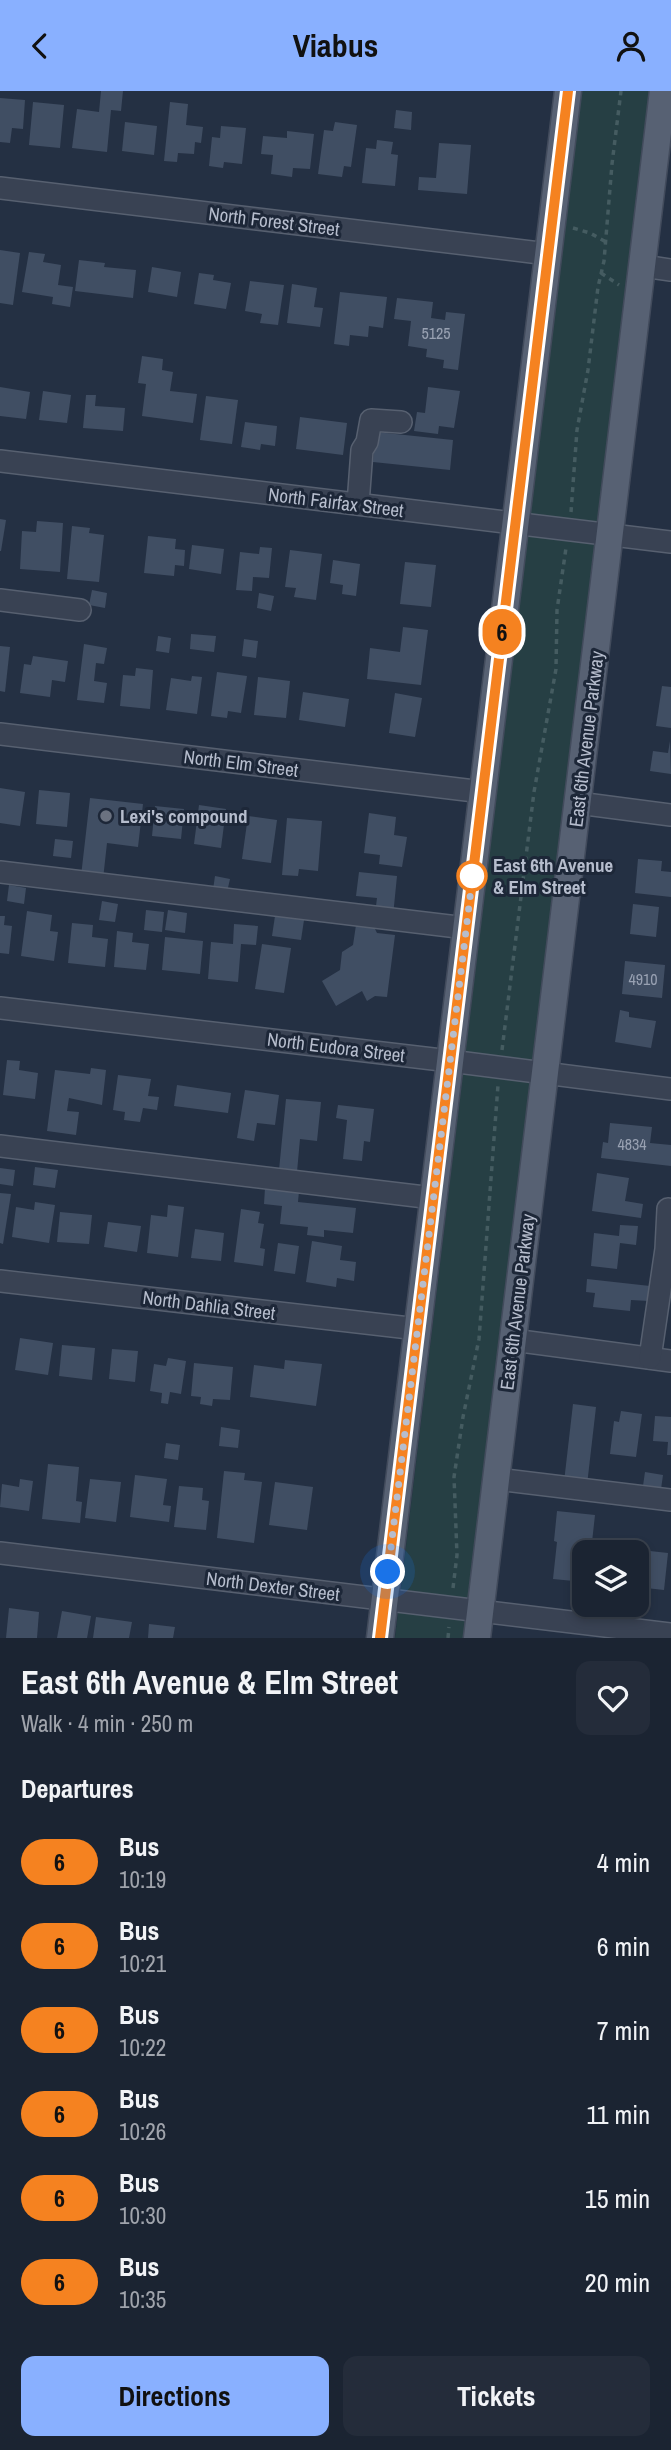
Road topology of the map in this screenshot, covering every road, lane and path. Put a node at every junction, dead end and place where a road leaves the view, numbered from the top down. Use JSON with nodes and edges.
{"nodes":[{"id":1,"x":568,"y":91,"type":"edge"},
{"id":2,"x":621,"y":91,"type":"edge"},
{"id":3,"x":663,"y":91,"type":"edge"},
{"id":4,"x":0,"y":188,"type":"edge"},
{"id":5,"x":552,"y":225,"type":"junction"},
{"id":6,"x":606,"y":242,"type":"junction"},
{"id":7,"x":548,"y":254,"type":"junction"},
{"id":8,"x":643,"y":266,"type":"junction"},
{"id":9,"x":671,"y":270,"type":"edge"},
{"id":10,"x":401,"y":422,"type":"dead end"},
{"id":11,"x":0,"y":461,"type":"edge"},
{"id":12,"x":358,"y":504,"type":"junction"},
{"id":13,"x":515,"y":523,"type":"junction"},
{"id":14,"x":569,"y":530,"type":"junction"},
{"id":15,"x":610,"y":535,"type":"junction"},
{"id":16,"x":671,"y":542,"type":"edge"},
{"id":17,"x":0,"y":600,"type":"edge"},
{"id":18,"x":80,"y":610,"type":"dead end"},
{"id":19,"x":0,"y":734,"type":"edge"},
{"id":20,"x":483,"y":792,"type":"junction"},
{"id":21,"x":578,"y":803,"type":"junction"},
{"id":22,"x":671,"y":814,"type":"edge"},
{"id":23,"x":0,"y":872,"type":"edge"},
{"id":24,"x":466,"y":928,"type":"junction"},
{"id":25,"x":0,"y":1008,"type":"edge"},
{"id":26,"x":450,"y":1061,"type":"junction"},
{"id":27,"x":499,"y":1067,"type":"junction"},
{"id":28,"x":546,"y":1072,"type":"junction"},
{"id":29,"x":671,"y":1089,"type":"edge"},
{"id":30,"x":0,"y":1146,"type":"edge"},
{"id":31,"x":433,"y":1198,"type":"junction"},
{"id":32,"x":668,"y":1209,"type":"dead end"},
{"id":33,"x":0,"y":1281,"type":"edge"},
{"id":34,"x":418,"y":1329,"type":"junction"},
{"id":35,"x":513,"y":1341,"type":"junction"},
{"id":36,"x":661,"y":1359,"type":"edge"},
{"id":37,"x":496,"y":1479,"type":"junction"},
{"id":38,"x":671,"y":1500,"type":"edge"},
{"id":39,"x":0,"y":1553,"type":"edge"},
{"id":40,"x":385,"y":1599,"type":"junction"},
{"id":41,"x":451,"y":1607,"type":"junction"},
{"id":42,"x":480,"y":1610,"type":"junction"},
{"id":43,"x":671,"y":1634,"type":"edge"},
{"id":44,"x":380,"y":1638,"type":"edge"},
{"id":45,"x":448,"y":1638,"type":"edge"},
{"id":46,"x":477,"y":1638,"type":"edge"}],
"edges":[{"from":1,"to":5,"type":"main road"},
{"from":2,"to":6,"type":"path"},
{"from":3,"to":8,"type":"main road","name":"East 6th Avenue Parkway"},
{"from":4,"to":7,"type":"street","name":"North Forest Street"},
{"from":5,"to":6,"type":"path"},
{"from":5,"to":7,"type":"main road"},
{"from":6,"to":14,"type":"path"},
{"from":7,"to":13,"type":"main road"},
{"from":8,"to":9,"type":"street"},
{"from":8,"to":15,"type":"main road","name":"East 6th Avenue Parkway"},
{"from":10,"to":12,"type":"street"},
{"from":11,"to":12,"type":"street","name":"North Fairfax Street"},
{"from":12,"to":13,"type":"street","name":"North Fairfax Street"},
{"from":13,"to":14,"type":"street","name":"North Fairfax Street"},
{"from":13,"to":20,"type":"main road"},
{"from":14,"to":15,"type":"street","name":"North Fairfax Street"},
{"from":14,"to":27,"type":"path"},
{"from":15,"to":16,"type":"street","name":"North Fairfax Street"},
{"from":15,"to":21,"type":"main road","name":"East 6th Avenue Parkway"},
{"from":17,"to":18,"type":"street"},
{"from":19,"to":20,"type":"street","name":"North Elm Street"},
{"from":20,"to":24,"type":"main road"},
{"from":21,"to":22,"type":"street"},
{"from":21,"to":28,"type":"main road","name":"East 6th Avenue Parkway"},
{"from":23,"to":24,"type":"street"},
{"from":24,"to":26,"type":"main road"},
{"from":25,"to":26,"type":"street","name":"North Eudora Street"},
{"from":26,"to":27,"type":"street","name":"North Eudora Street"},
{"from":26,"to":31,"type":"main road"},
{"from":27,"to":28,"type":"street","name":"North Eudora Street"},
{"from":27,"to":41,"type":"path"},
{"from":28,"to":29,"type":"street","name":"North Eudora Street"},
{"from":28,"to":35,"type":"main road","name":"East 6th Avenue Parkway"},
{"from":30,"to":31,"type":"street"},
{"from":31,"to":34,"type":"main road"},
{"from":32,"to":36,"type":"street"},
{"from":33,"to":34,"type":"street","name":"North Dahlia Street"},
{"from":34,"to":40,"type":"main road"},
{"from":35,"to":36,"type":"street"},
{"from":35,"to":37,"type":"main road","name":"East 6th Avenue Parkway"},
{"from":37,"to":38,"type":"street"},
{"from":37,"to":42,"type":"main road","name":"East 6th Avenue Parkway"},
{"from":39,"to":40,"type":"street","name":"North Dexter Street"},
{"from":40,"to":41,"type":"street","name":"North Dexter Street"},
{"from":40,"to":44,"type":"main road"},
{"from":41,"to":42,"type":"street","name":"North Dexter Street"},
{"from":41,"to":45,"type":"path"},
{"from":42,"to":43,"type":"street","name":"North Dexter Street"},
{"from":42,"to":46,"type":"main road","name":"East 6th Avenue Parkway"}]}
